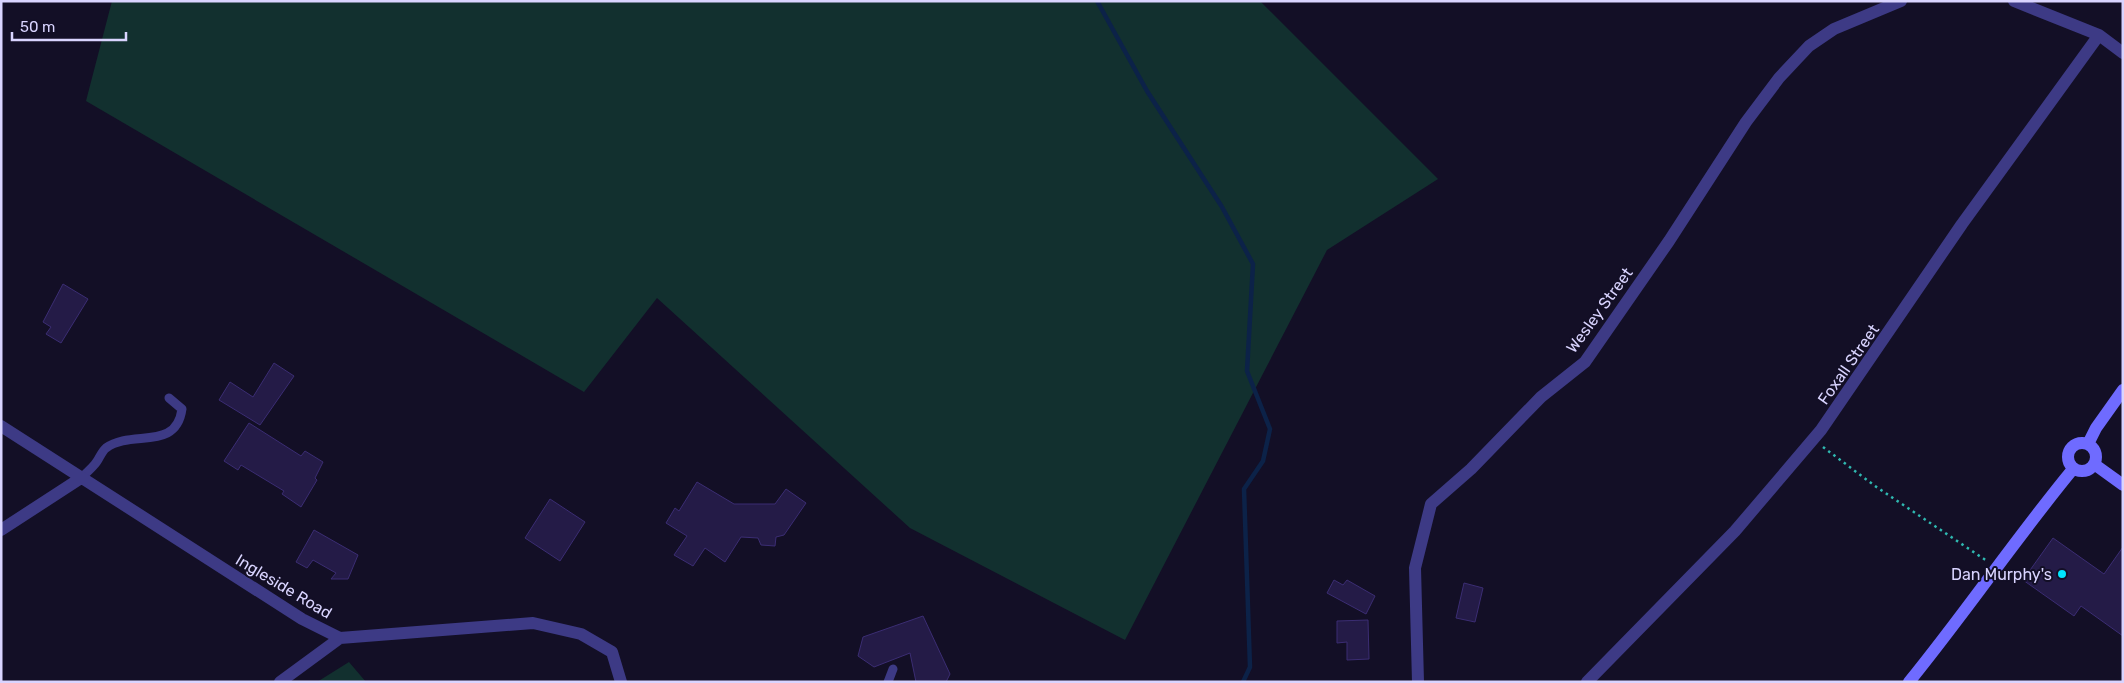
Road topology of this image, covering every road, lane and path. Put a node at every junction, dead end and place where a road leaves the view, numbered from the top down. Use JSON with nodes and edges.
{"nodes":[{"id":1,"x":1900,"y":1,"type":"edge"},
{"id":2,"x":2014,"y":1,"type":"edge"},
{"id":3,"x":2098,"y":34,"type":"junction"},
{"id":4,"x":2123,"y":53,"type":"edge"},
{"id":5,"x":2123,"y":390,"type":"edge"},
{"id":6,"x":168,"y":398,"type":"dead end"},
{"id":7,"x":1,"y":426,"type":"edge"},
{"id":8,"x":1813,"y":440,"type":"junction"},
{"id":9,"x":2088,"y":444,"type":"junction"},
{"id":10,"x":2094,"y":464,"type":"junction"},
{"id":11,"x":2074,"y":469,"type":"junction"},
{"id":12,"x":80,"y":478,"type":"junction"},
{"id":13,"x":2123,"y":486,"type":"edge"},
{"id":14,"x":1,"y":530,"type":"edge"},
{"id":15,"x":1996,"y":567,"type":"junction"},
{"id":16,"x":340,"y":638,"type":"junction"},
{"id":17,"x":893,"y":669,"type":"dead end"},
{"id":18,"x":280,"y":682,"type":"edge"},
{"id":19,"x":621,"y":682,"type":"edge"},
{"id":20,"x":888,"y":682,"type":"edge"},
{"id":21,"x":1418,"y":682,"type":"edge"},
{"id":22,"x":1587,"y":682,"type":"edge"},
{"id":23,"x":1909,"y":682,"type":"edge"}],
"edges":[{"from":1,"to":21,"type":"street","name":"Wesley Street"},
{"from":2,"to":3,"type":"street"},
{"from":3,"to":4,"type":"street"},
{"from":3,"to":8,"type":"street","name":"Foxall Street"},
{"from":5,"to":9,"type":"main road"},
{"from":6,"to":12,"type":"lane"},
{"from":7,"to":12,"type":"street","name":"Ingleside Road"},
{"from":8,"to":15,"type":"path"},
{"from":8,"to":22,"type":"street","name":"Foxall Street"},
{"from":9,"to":10,"type":"main road"},
{"from":9,"to":11,"type":"main road"},
{"from":10,"to":11,"type":"main road"},
{"from":10,"to":13,"type":"main road"},
{"from":11,"to":15,"type":"main road"},
{"from":12,"to":14,"type":"street"},
{"from":12,"to":16,"type":"street","name":"Ingleside Road"},
{"from":15,"to":23,"type":"main road"},
{"from":16,"to":18,"type":"street"},
{"from":16,"to":19,"type":"street","name":"Ingleside Road"},
{"from":17,"to":20,"type":"lane"}]}
